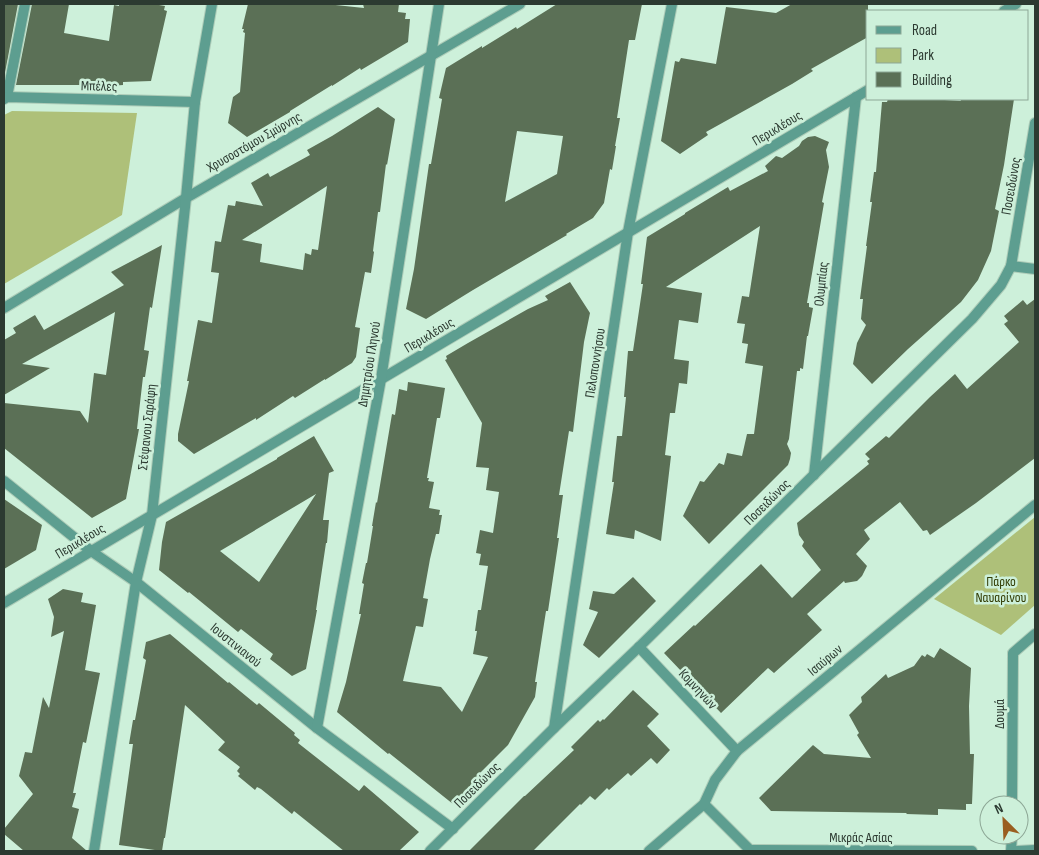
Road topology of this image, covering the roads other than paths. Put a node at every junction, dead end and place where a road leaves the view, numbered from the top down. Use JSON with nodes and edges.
{"nodes":[{"id":1,"x":25,"y":4,"type":"edge"},
{"id":2,"x":212,"y":4,"type":"edge"},
{"id":3,"x":439,"y":4,"type":"edge"},
{"id":4,"x":520,"y":4,"type":"edge"},
{"id":5,"x":672,"y":4,"type":"edge"},
{"id":6,"x":430,"y":56,"type":"junction"},
{"id":7,"x":866,"y":91,"type":"edge"},
{"id":8,"x":856,"y":97,"type":"junction"},
{"id":9,"x":6,"y":98,"type":"edge"},
{"id":10,"x":195,"y":102,"type":"junction"},
{"id":11,"x":1035,"y":123,"type":"edge"},
{"id":12,"x":186,"y":198,"type":"junction"},
{"id":13,"x":628,"y":232,"type":"junction"},
{"id":14,"x":1011,"y":266,"type":"junction"},
{"id":15,"x":1035,"y":269,"type":"edge"},
{"id":16,"x":4,"y":308,"type":"edge"},
{"id":17,"x":381,"y":379,"type":"junction"},
{"id":18,"x":814,"y":475,"type":"junction"},
{"id":19,"x":4,"y":481,"type":"edge"},
{"id":20,"x":1035,"y":505,"type":"edge"},
{"id":21,"x":152,"y":515,"type":"junction"},
{"id":22,"x":91,"y":551,"type":"junction"},
{"id":23,"x":136,"y":582,"type":"junction"},
{"id":24,"x":4,"y":603,"type":"edge"},
{"id":25,"x":1035,"y":634,"type":"edge"},
{"id":26,"x":639,"y":647,"type":"junction"},
{"id":27,"x":317,"y":728,"type":"junction"},
{"id":28,"x":554,"y":728,"type":"junction"},
{"id":29,"x":736,"y":751,"type":"junction"},
{"id":30,"x":1012,"y":795,"type":"edge"},
{"id":31,"x":704,"y":804,"type":"junction"},
{"id":32,"x":453,"y":829,"type":"junction"},
{"id":33,"x":750,"y":850,"type":"edge"},
{"id":34,"x":1035,"y":850,"type":"edge"},
{"id":35,"x":94,"y":851,"type":"edge"},
{"id":36,"x":430,"y":851,"type":"edge"},
{"id":37,"x":650,"y":851,"type":"edge"},
{"id":38,"x":972,"y":851,"type":"edge"},
{"id":39,"x":1017,"y":851,"type":"edge"}],
"edges":[{"from":1,"to":9,"type":"street"},
{"from":2,"to":10,"type":"street","name":"Στέφανου Σαράφη"},
{"from":3,"to":6,"type":"street","name":"Δημητρίου Γληνού"},
{"from":4,"to":6,"type":"street","name":"Χρυσοστόμου Σμύρνης"},
{"from":5,"to":13,"type":"street","name":"Πελοποννήσου"},
{"from":6,"to":12,"type":"street","name":"Χρυσοστόμου Σμύρνης"},
{"from":6,"to":17,"type":"street","name":"Δημητρίου Γληνού"},
{"from":7,"to":8,"type":"street","name":"Περικλέους"},
{"from":8,"to":13,"type":"street","name":"Περικλέους"},
{"from":8,"to":18,"type":"street","name":"Ολυμπίας"},
{"from":9,"to":10,"type":"street","name":"Μπέλες"},
{"from":10,"to":12,"type":"street","name":"Στέφανου Σαράφη"},
{"from":11,"to":14,"type":"street","name":"Ποσειδώνος"},
{"from":12,"to":16,"type":"street","name":"Χρυσοστόμου Σμύρνης"},
{"from":12,"to":21,"type":"street","name":"Στέφανου Σαράφη"},
{"from":13,"to":17,"type":"street","name":"Περικλέους"},
{"from":13,"to":28,"type":"street","name":"Πελοποννήσου"},
{"from":14,"to":15,"type":"street"},
{"from":14,"to":18,"type":"street","name":"Ποσειδώνος"},
{"from":17,"to":21,"type":"street","name":"Περικλέους"},
{"from":17,"to":27,"type":"street","name":"Δημητρίου Γληνού"},
{"from":18,"to":26,"type":"street","name":"Ποσειδώνος"},
{"from":19,"to":22,"type":"street","name":"Ιουστινιανού"},
{"from":20,"to":29,"type":"street","name":"Ισαύρων"},
{"from":21,"to":22,"type":"street","name":"Περικλέους"},
{"from":21,"to":23,"type":"street","name":"Στέφανου Σαράφη"},
{"from":22,"to":23,"type":"street","name":"Ιουστινιανού"},
{"from":22,"to":24,"type":"street","name":"Περικλέους"},
{"from":23,"to":27,"type":"street","name":"Ιουστινιανού"},
{"from":23,"to":35,"type":"street","name":"Στέφανου Σαράφη"},
{"from":25,"to":30,"type":"street","name":"Δουμά"},
{"from":26,"to":28,"type":"street","name":"Ποσειδώνος"},
{"from":26,"to":29,"type":"street","name":"Κομνηνών"},
{"from":27,"to":32,"type":"street","name":"Ιουστινιανού"},
{"from":28,"to":32,"type":"street","name":"Ποσειδώνος"},
{"from":29,"to":31,"type":"street","name":"Ισαύρων"},
{"from":31,"to":33,"type":"street"},
{"from":31,"to":37,"type":"street","name":"Ισαύρων"},
{"from":32,"to":36,"type":"street","name":"Ποσειδώνος"},
{"from":33,"to":38,"type":"street","name":"Μικράς Ασίας"},
{"from":34,"to":39,"type":"street"}]}
